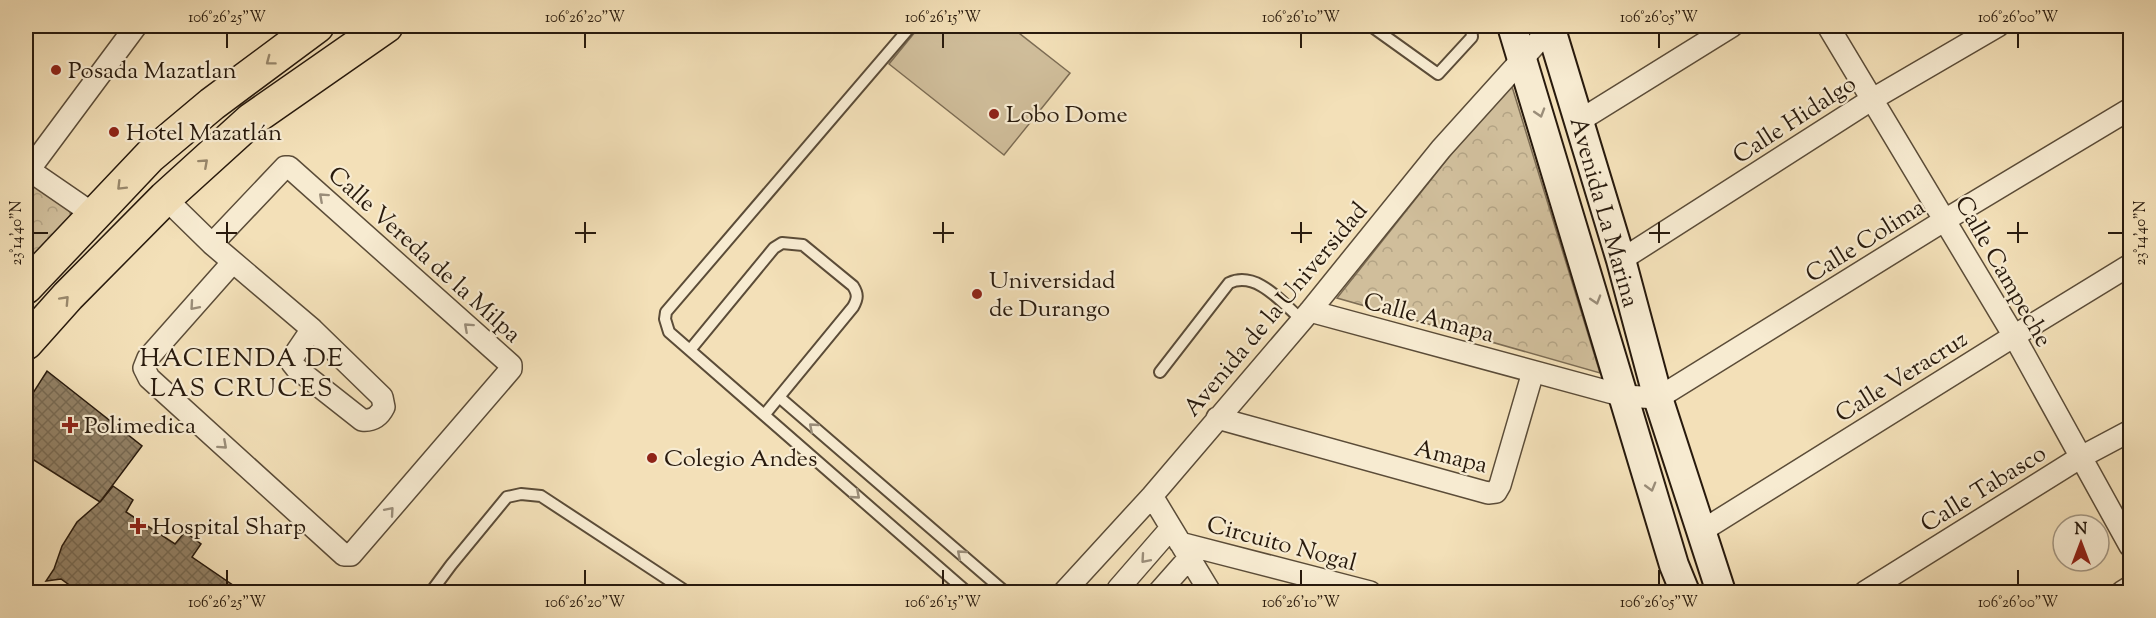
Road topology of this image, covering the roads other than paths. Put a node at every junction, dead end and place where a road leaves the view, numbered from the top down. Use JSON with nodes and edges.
{"nodes":[{"id":1,"x":136,"y":26,"type":"edge"},
{"id":2,"x":317,"y":26,"type":"edge"},
{"id":3,"x":386,"y":26,"type":"edge"},
{"id":4,"x":911,"y":26,"type":"edge"},
{"id":5,"x":1371,"y":26,"type":"edge"},
{"id":6,"x":1470,"y":26,"type":"edge"},
{"id":7,"x":1512,"y":26,"type":"edge"},
{"id":8,"x":1551,"y":26,"type":"edge"},
{"id":9,"x":1732,"y":26,"type":"edge"},
{"id":10,"x":1828,"y":26,"type":"edge"},
{"id":11,"x":1998,"y":26,"type":"edge"},
{"id":12,"x":1523,"y":57,"type":"junction"},
{"id":13,"x":1871,"y":100,"type":"junction"},
{"id":14,"x":2130,"y":109,"type":"edge"},
{"id":15,"x":1579,"y":121,"type":"junction"},
{"id":16,"x":26,"y":171,"type":"edge"},
{"id":17,"x":165,"y":198,"type":"junction"},
{"id":18,"x":93,"y":214,"type":"junction"},
{"id":19,"x":1946,"y":220,"type":"junction"},
{"id":20,"x":212,"y":244,"type":"junction"},
{"id":21,"x":1621,"y":260,"type":"junction"},
{"id":22,"x":233,"y":262,"type":"junction"},
{"id":23,"x":2130,"y":265,"type":"edge"},
{"id":24,"x":26,"y":287,"type":"edge"},
{"id":25,"x":1306,"y":315,"type":"junction"},
{"id":26,"x":312,"y":328,"type":"junction"},
{"id":27,"x":2014,"y":336,"type":"junction"},
{"id":28,"x":26,"y":343,"type":"edge"},
{"id":29,"x":690,"y":350,"type":"junction"},
{"id":30,"x":1160,"y":372,"type":"dead end"},
{"id":31,"x":1533,"y":372,"type":"junction"},
{"id":32,"x":1624,"y":396,"type":"junction"},
{"id":33,"x":779,"y":397,"type":"junction"},
{"id":34,"x":1658,"y":398,"type":"junction"},
{"id":35,"x":765,"y":414,"type":"junction"},
{"id":36,"x":1217,"y":418,"type":"junction"},
{"id":37,"x":2130,"y":431,"type":"edge"},
{"id":38,"x":2081,"y":458,"type":"junction"},
{"id":39,"x":1152,"y":496,"type":"junction"},
{"id":40,"x":1700,"y":532,"type":"junction"},
{"id":41,"x":1180,"y":543,"type":"junction"},
{"id":42,"x":2130,"y":546,"type":"edge"},
{"id":43,"x":2130,"y":587,"type":"edge"},
{"id":44,"x":431,"y":592,"type":"edge"},
{"id":45,"x":687,"y":592,"type":"edge"},
{"id":46,"x":967,"y":592,"type":"edge"},
{"id":47,"x":1005,"y":592,"type":"edge"},
{"id":48,"x":1064,"y":592,"type":"edge"},
{"id":49,"x":1118,"y":592,"type":"edge"},
{"id":50,"x":1160,"y":592,"type":"edge"},
{"id":51,"x":1210,"y":592,"type":"edge"},
{"id":52,"x":1370,"y":592,"type":"edge"},
{"id":53,"x":1685,"y":592,"type":"edge"},
{"id":54,"x":1721,"y":592,"type":"edge"},
{"id":55,"x":1865,"y":592,"type":"edge"},
{"id":56,"x":2122,"y":592,"type":"edge"}],
"edges":[{"from":1,"to":16,"type":"street"},
{"from":2,"to":18,"type":"main road","one_way":true},
{"from":17,"to":3,"type":"main road","one_way":true},
{"from":4,"to":29,"type":"lane"},
{"from":5,"to":6,"type":"lane"},
{"from":7,"to":12,"type":"main road","name":"Avenida La Marina"},
{"from":8,"to":12,"type":"street","name":"Avenida La Marina"},
{"from":8,"to":15,"type":"main road","name":"Avenida La Marina"},
{"from":9,"to":15,"type":"street"},
{"from":10,"to":13,"type":"street","name":"Calle Campeche"},
{"from":11,"to":13,"type":"street","name":"Calle Hidalgo"},
{"from":12,"to":25,"type":"street","name":"Avenida de la Universidad"},
{"from":12,"to":32,"type":"main road","name":"Avenida La Marina","one_way":true},
{"from":13,"to":19,"type":"street","name":"Calle Campeche"},
{"from":13,"to":21,"type":"street","name":"Calle Hidalgo"},
{"from":14,"to":19,"type":"street","name":"Calle Colima"},
{"from":15,"to":21,"type":"main road","name":"Avenida La Marina"},
{"from":16,"to":18,"type":"street"},
{"from":17,"to":20,"type":"street"},
{"from":28,"to":17,"type":"main road","one_way":true},
{"from":18,"to":24,"type":"main road"},
{"from":19,"to":27,"type":"street","name":"Calle Campeche"},
{"from":19,"to":34,"type":"street","name":"Calle Colima"},
{"from":20,"to":22,"type":"street"},
{"from":22,"to":20,"type":"street","name":"Calle Vereda de la Milpa","one_way":true},
{"from":21,"to":34,"type":"main road","name":"Avenida La Marina"},
{"from":22,"to":26,"type":"street"},
{"from":23,"to":27,"type":"street","name":"Calle Veracruz"},
{"from":25,"to":30,"type":"lane"},
{"from":25,"to":31,"type":"street","name":"Calle Amapa"},
{"from":25,"to":36,"type":"street","name":"Avenida de la Universidad"},
{"from":26,"to":26,"type":"street"},
{"from":27,"to":38,"type":"street","name":"Calle Campeche"},
{"from":27,"to":40,"type":"street","name":"Calle Veracruz"},
{"from":29,"to":33,"type":"lane"},
{"from":29,"to":35,"type":"lane"},
{"from":31,"to":32,"type":"street"},
{"from":31,"to":36,"type":"street","name":"Amapa"},
{"from":32,"to":34,"type":"street"},
{"from":32,"to":53,"type":"main road","name":"Avenida La Marina","one_way":true},
{"from":33,"to":35,"type":"lane"},
{"from":47,"to":33,"type":"lane","one_way":true},
{"from":34,"to":40,"type":"main road","name":"Avenida La Marina"},
{"from":35,"to":46,"type":"lane","one_way":true},
{"from":36,"to":39,"type":"street","name":"Avenida de la Universidad"},
{"from":37,"to":38,"type":"street","name":"Calle Tabasco"},
{"from":38,"to":42,"type":"street","name":"Calle Campeche"},
{"from":38,"to":55,"type":"street","name":"Calle Tabasco"},
{"from":39,"to":41,"type":"street"},
{"from":39,"to":48,"type":"street","name":"Avenida de la Universidad"},
{"from":40,"to":54,"type":"main road","name":"Avenida La Marina"},
{"from":41,"to":49,"type":"street","one_way":true},
{"from":41,"to":50,"type":"street"},
{"from":41,"to":51,"type":"street"},
{"from":41,"to":52,"type":"street","name":"Circuito Nogal"},
{"from":43,"to":56,"type":"street"},
{"from":44,"to":45,"type":"lane"}]}
